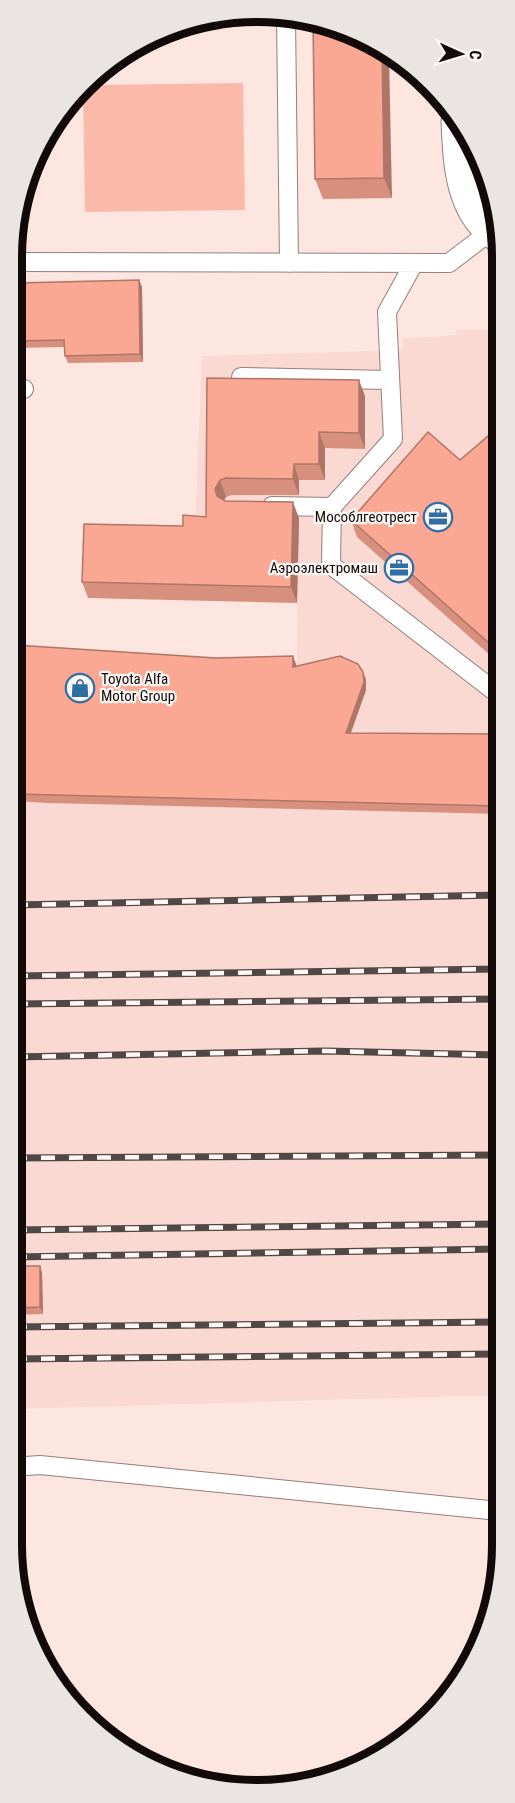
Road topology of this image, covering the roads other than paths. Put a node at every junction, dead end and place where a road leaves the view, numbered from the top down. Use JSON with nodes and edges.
{"nodes":[{"id":1,"x":286,"y":25,"type":"edge"},
{"id":2,"x":459,"y":137,"type":"edge"},
{"id":3,"x":490,"y":227,"type":"edge"},
{"id":4,"x":491,"y":237,"type":"edge"},
{"id":5,"x":22,"y":262,"type":"edge"},
{"id":6,"x":289,"y":263,"type":"junction"},
{"id":7,"x":414,"y":263,"type":"junction"},
{"id":8,"x":241,"y":378,"type":"edge"},
{"id":9,"x":390,"y":380,"type":"junction"},
{"id":10,"x":255,"y":506,"type":"edge"},
{"id":11,"x":332,"y":507,"type":"junction"},
{"id":12,"x":492,"y":689,"type":"edge"},
{"id":13,"x":22,"y":1466,"type":"edge"},
{"id":14,"x":492,"y":1510,"type":"edge"}],
"edges":[{"from":1,"to":6,"type":"lane"},
{"from":2,"to":3,"type":"street"},
{"from":4,"to":7,"type":"lane"},
{"from":5,"to":6,"type":"lane"},
{"from":6,"to":7,"type":"lane"},
{"from":7,"to":9,"type":"lane"},
{"from":8,"to":9,"type":"lane"},
{"from":9,"to":11,"type":"lane"},
{"from":10,"to":11,"type":"lane"},
{"from":11,"to":12,"type":"lane"},
{"from":13,"to":14,"type":"lane"}]}
